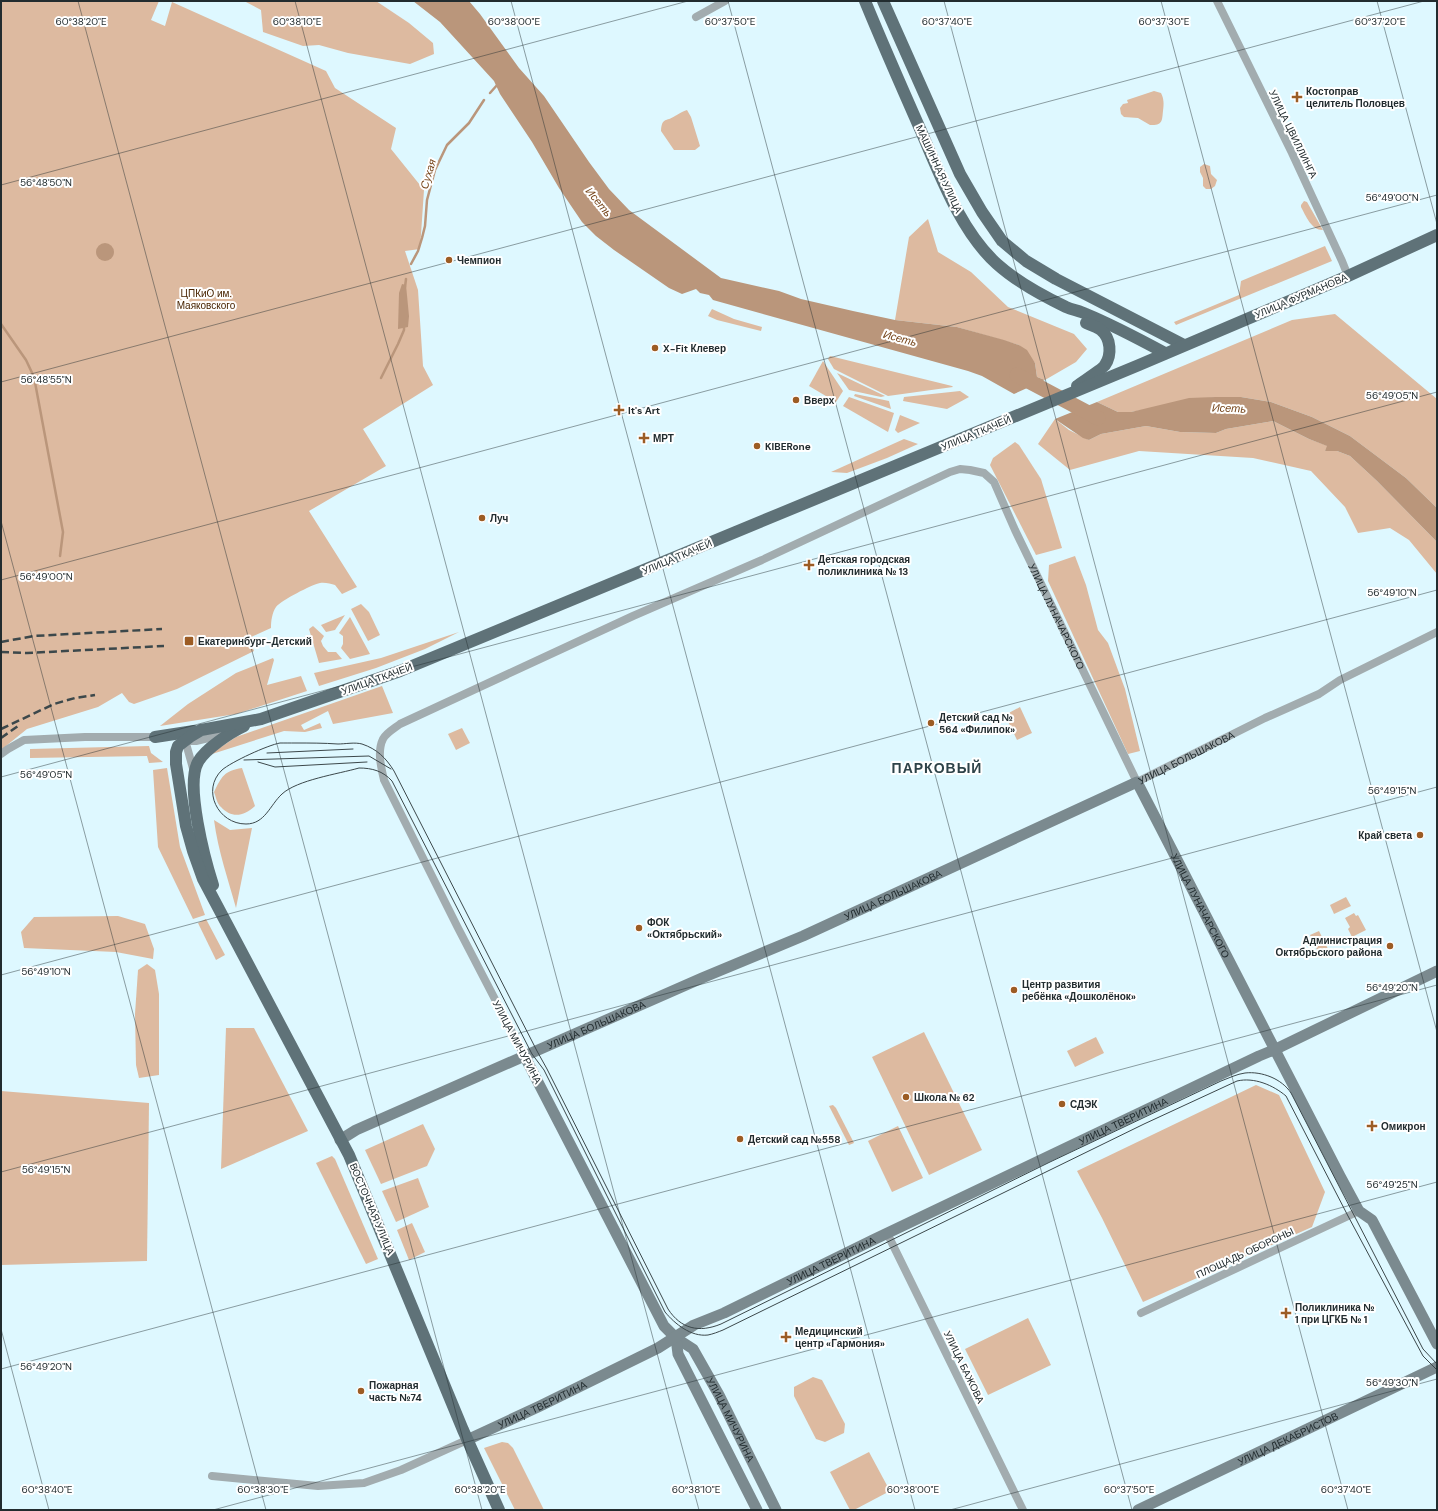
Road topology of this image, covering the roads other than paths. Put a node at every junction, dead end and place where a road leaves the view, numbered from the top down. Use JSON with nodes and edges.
{"nodes":[{"id":1,"x":725,"y":1,"type":"edge"},
{"id":2,"x":865,"y":1,"type":"edge"},
{"id":3,"x":883,"y":1,"type":"edge"},
{"id":4,"x":1220,"y":2,"type":"edge"},
{"id":5,"x":696,"y":17,"type":"dead end"},
{"id":6,"x":1437,"y":235,"type":"edge"},
{"id":7,"x":1348,"y":276,"type":"junction"},
{"id":8,"x":1067,"y":308,"type":"junction"},
{"id":9,"x":1184,"y":345,"type":"junction"},
{"id":10,"x":1164,"y":354,"type":"junction"},
{"id":11,"x":1101,"y":375,"type":"junction"},
{"id":12,"x":1437,"y":632,"type":"edge"},
{"id":13,"x":261,"y":719,"type":"junction"},
{"id":14,"x":201,"y":730,"type":"junction"},
{"id":15,"x":231,"y":732,"type":"junction"},
{"id":16,"x":155,"y":737,"type":"junction"},
{"id":17,"x":384,"y":738,"type":"joint"},
{"id":18,"x":183,"y":741,"type":"junction"},
{"id":19,"x":1,"y":754,"type":"edge"},
{"id":20,"x":176,"y":764,"type":"junction"},
{"id":21,"x":195,"y":778,"type":"junction"},
{"id":22,"x":1137,"y":782,"type":"junction"},
{"id":23,"x":224,"y":918,"type":"junction"},
{"id":24,"x":1437,"y":971,"type":"edge"},
{"id":25,"x":1276,"y":1049,"type":"junction"},
{"id":26,"x":525,"y":1057,"type":"junction"},
{"id":27,"x":340,"y":1140,"type":"junction"},
{"id":28,"x":1358,"y":1211,"type":"junction"},
{"id":29,"x":887,"y":1233,"type":"junction"},
{"id":30,"x":1141,"y":1313,"type":"dead end"},
{"id":31,"x":676,"y":1338,"type":"junction"},
{"id":32,"x":1437,"y":1344,"type":"edge"},
{"id":33,"x":1437,"y":1367,"type":"edge"},
{"id":34,"x":467,"y":1440,"type":"junction"},
{"id":35,"x":212,"y":1476,"type":"dead end"},
{"id":36,"x":499,"y":1510,"type":"edge"},
{"id":37,"x":757,"y":1510,"type":"edge"},
{"id":38,"x":776,"y":1510,"type":"edge"},
{"id":39,"x":1023,"y":1510,"type":"edge"},
{"id":40,"x":1138,"y":1510,"type":"edge"}],
"edges":[{"from":1,"to":5,"type":"street"},
{"from":2,"to":8,"type":"main road","name":"МАШИННАЯ УЛИЦА"},
{"from":3,"to":9,"type":"main road","name":"МАШИННАЯ УЛИЦА"},
{"from":4,"to":7,"type":"street","name":"УЛИЦА ЦВИЛЛИНГА"},
{"from":6,"to":7,"type":"main road","name":"УЛИЦА ФУРМАНОВА"},
{"from":7,"to":9,"type":"main road","name":"УЛИЦА ФУРМАНОВА"},
{"from":8,"to":10,"type":"main road","name":"МАШИННАЯ УЛИЦА"},
{"from":8,"to":11,"type":"main road"},
{"from":9,"to":10,"type":"main road","name":"УЛИЦА ФУРМАНОВА"},
{"from":10,"to":11,"type":"main road"},
{"from":11,"to":13,"type":"main road","name":"УЛИЦА ТКАЧЕЙ"},
{"from":12,"to":22,"type":"street","name":"УЛИЦА БОЛЬШАКОВА"},
{"from":13,"to":14,"type":"main road","name":"УЛИЦА ТКАЧЕЙ"},
{"from":13,"to":15,"type":"main road","name":"ВОСТОЧНАЯ УЛИЦА"},
{"from":14,"to":16,"type":"main road"},
{"from":14,"to":18,"type":"main road","name":"УЛИЦА ТКАЧЕЙ"},
{"from":15,"to":18,"type":"street"},
{"from":15,"to":21,"type":"main road","name":"ВОСТОЧНАЯ УЛИЦА"},
{"from":16,"to":18,"type":"street"},
{"from":16,"to":19,"type":"street"},
{"from":16,"to":20,"type":"main road"},
{"from":17,"to":22,"type":"street","name":"УЛИЦА ЛУНАЧАРСКОГО"},
{"from":17,"to":26,"type":"street","name":"УЛИЦА МИЧУРИНА"},
{"from":18,"to":20,"type":"main road","name":"ВОСТОЧНАЯ УЛИЦА"},
{"from":18,"to":21,"type":"street"},
{"from":20,"to":23,"type":"main road","name":"ВОСТОЧНАЯ УЛИЦА"},
{"from":21,"to":23,"type":"main road","name":"ВОСТОЧНАЯ УЛИЦА"},
{"from":22,"to":25,"type":"street","name":"УЛИЦА ЛУНАЧАРСКОГО"},
{"from":22,"to":26,"type":"street","name":"УЛИЦА БОЛЬШАКОВА"},
{"from":23,"to":27,"type":"main road","name":"ВОСТОЧНАЯ УЛИЦА"},
{"from":24,"to":25,"type":"street","name":"УЛИЦА ТВЕРИТИНА"},
{"from":25,"to":28,"type":"street","name":"УЛИЦА ЛУНАЧАРСКОГО"},
{"from":25,"to":29,"type":"street","name":"УЛИЦА ТВЕРИТИНА"},
{"from":26,"to":27,"type":"street","name":"УЛИЦА БОЛЬШАКОВА"},
{"from":26,"to":31,"type":"street","name":"УЛИЦА МИЧУРИНА"},
{"from":27,"to":34,"type":"main road","name":"ВОСТОЧНАЯ УЛИЦА"},
{"from":28,"to":30,"type":"street","name":"ПЛОЩАДЬ ОБОРОНЫ"},
{"from":28,"to":32,"type":"street","name":"УЛИЦА ЛУНАЧАРСКОГО"},
{"from":29,"to":31,"type":"street","name":"УЛИЦА ТВЕРИТИНА"},
{"from":29,"to":39,"type":"street","name":"УЛИЦА БАЖОВА"},
{"from":31,"to":34,"type":"street","name":"УЛИЦА ТВЕРИТИНА"},
{"from":31,"to":37,"type":"street","name":"УЛИЦА МИЧУРИНА"},
{"from":31,"to":38,"type":"street","name":"УЛИЦА МИЧУРИНА"},
{"from":33,"to":40,"type":"street","name":"УЛИЦА ДЕКАБРИСТОВ"},
{"from":34,"to":35,"type":"street","name":"УЛИЦА ТВЕРИТИНА"},
{"from":34,"to":36,"type":"main road","name":"ВОСТОЧНАЯ УЛИЦА"}]}
